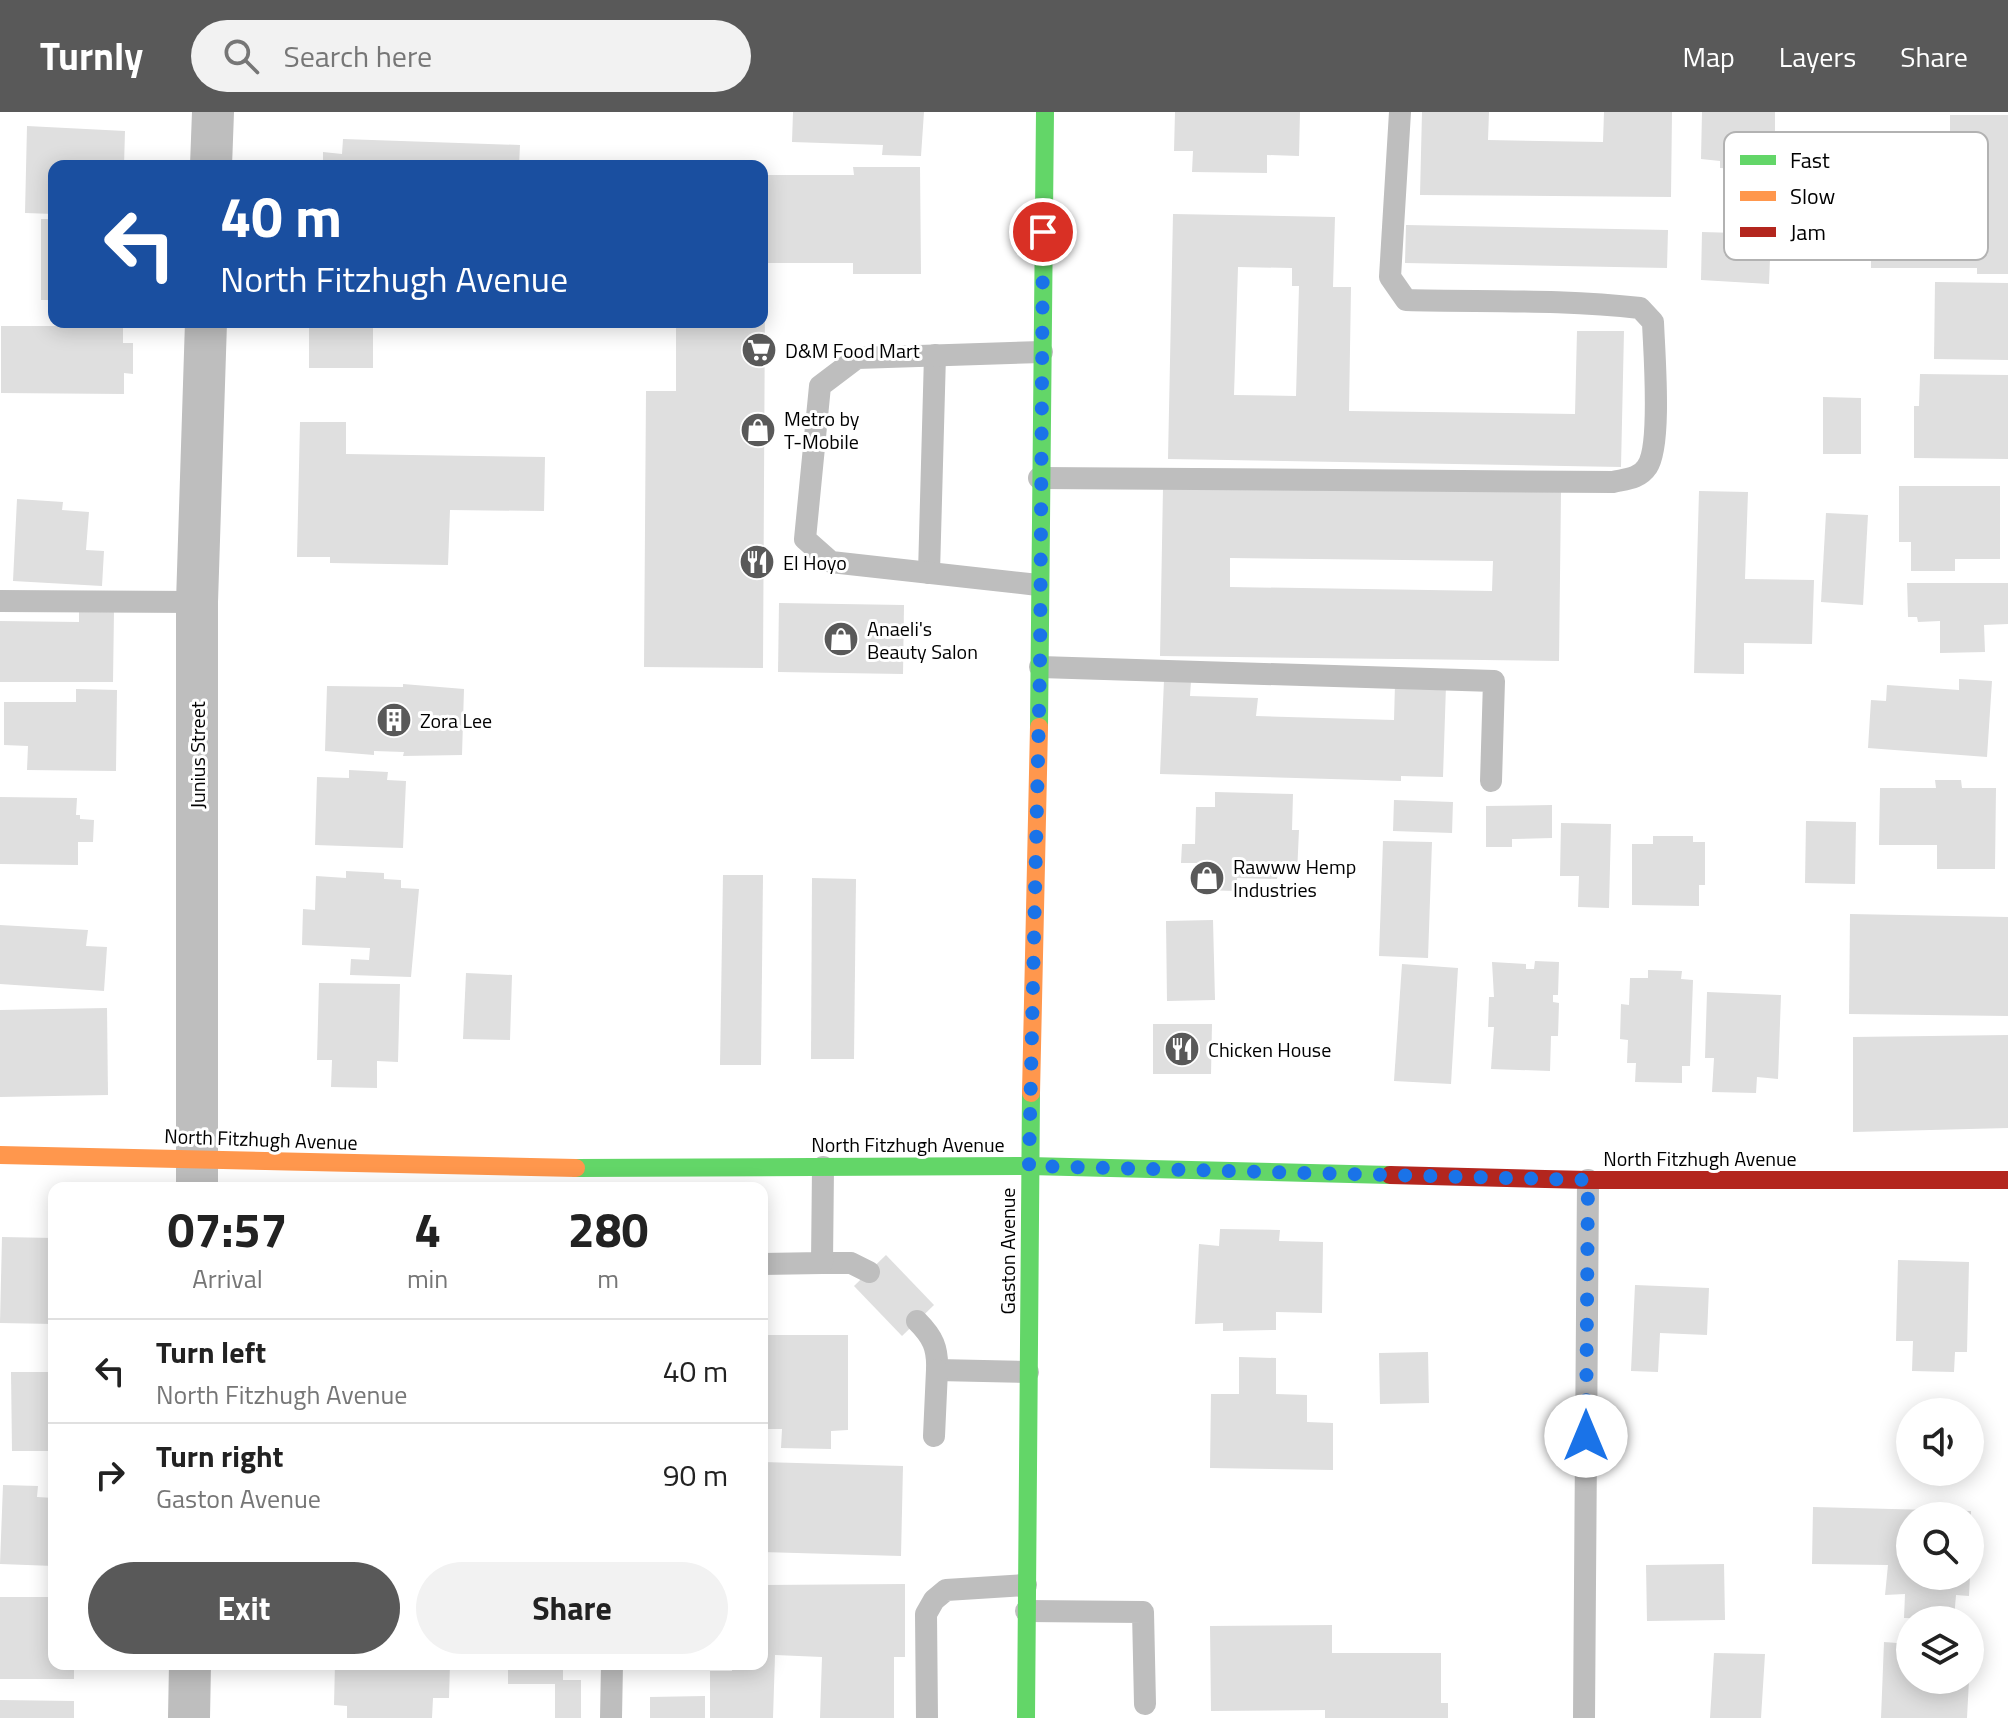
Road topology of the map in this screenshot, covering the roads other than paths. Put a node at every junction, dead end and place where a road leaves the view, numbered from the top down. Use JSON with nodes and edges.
{"nodes":[{"id":1,"x":213,"y":112,"type":"edge"},
{"id":2,"x":1045,"y":112,"type":"edge"},
{"id":3,"x":1400,"y":112,"type":"edge"},
{"id":4,"x":211,"y":160,"type":"edge"},
{"id":5,"x":206,"y":328,"type":"edge"},
{"id":6,"x":1042,"y":352,"type":"junction"},
{"id":7,"x":935,"y":355,"type":"junction"},
{"id":8,"x":1039,"y":478,"type":"junction"},
{"id":9,"x":929,"y":573,"type":"junction"},
{"id":10,"x":1038,"y":585,"type":"junction"},
{"id":11,"x":0,"y":601,"type":"edge"},
{"id":12,"x":197,"y":602,"type":"junction"},
{"id":13,"x":1040,"y":667,"type":"junction"},
{"id":14,"x":1491,"y":781,"type":"dead end"},
{"id":15,"x":0,"y":1155,"type":"edge"},
{"id":16,"x":1029,"y":1166,"type":"junction"},
{"id":17,"x":823,"y":1167,"type":"junction"},
{"id":18,"x":197,"y":1173,"type":"edge"},
{"id":19,"x":616,"y":1178,"type":"edge"},
{"id":20,"x":1588,"y":1180,"type":"junction"},
{"id":21,"x":2008,"y":1180,"type":"edge"},
{"id":22,"x":822,"y":1263,"type":"junction"},
{"id":23,"x":768,"y":1264,"type":"edge"},
{"id":24,"x":869,"y":1272,"type":"dead end"},
{"id":25,"x":917,"y":1321,"type":"dead end"},
{"id":26,"x":937,"y":1370,"type":"junction"},
{"id":27,"x":1028,"y":1372,"type":"junction"},
{"id":28,"x":934,"y":1436,"type":"dead end"},
{"id":29,"x":1026,"y":1585,"type":"junction"},
{"id":30,"x":1026,"y":1611,"type":"junction"},
{"id":31,"x":190,"y":1670,"type":"edge"},
{"id":32,"x":612,"y":1670,"type":"edge"},
{"id":33,"x":1145,"y":1704,"type":"dead end"},
{"id":34,"x":189,"y":1718,"type":"edge"},
{"id":35,"x":611,"y":1718,"type":"edge"},
{"id":36,"x":927,"y":1718,"type":"edge"},
{"id":37,"x":1026,"y":1718,"type":"edge"},
{"id":38,"x":1584,"y":1718,"type":"edge"}],
"edges":[{"from":1,"to":4,"type":"street"},
{"from":2,"to":6,"type":"street","name":"Gaston Avenue"},
{"from":3,"to":8,"type":"lane"},
{"from":5,"to":12,"type":"street","name":"Junius Street"},
{"from":6,"to":7,"type":"lane"},
{"from":6,"to":8,"type":"street","name":"Gaston Avenue"},
{"from":7,"to":9,"type":"lane"},
{"from":7,"to":9,"type":"lane"},
{"from":8,"to":10,"type":"street","name":"Gaston Avenue"},
{"from":9,"to":10,"type":"lane"},
{"from":10,"to":13,"type":"street","name":"Gaston Avenue"},
{"from":11,"to":12,"type":"lane"},
{"from":12,"to":18,"type":"street","name":"Junius Street"},
{"from":13,"to":14,"type":"lane"},
{"from":13,"to":16,"type":"street","name":"Gaston Avenue"},
{"from":15,"to":18,"type":"street","name":"North Fitzhugh Avenue"},
{"from":16,"to":17,"type":"street","name":"North Fitzhugh Avenue"},
{"from":16,"to":20,"type":"street","name":"North Fitzhugh Avenue"},
{"from":16,"to":27,"type":"street","name":"Gaston Avenue"},
{"from":17,"to":19,"type":"street","name":"North Fitzhugh Avenue"},
{"from":17,"to":22,"type":"lane"},
{"from":18,"to":19,"type":"street","name":"North Fitzhugh Avenue"},
{"from":20,"to":21,"type":"street","name":"North Fitzhugh Avenue"},
{"from":20,"to":38,"type":"lane"},
{"from":22,"to":23,"type":"lane"},
{"from":22,"to":24,"type":"lane"},
{"from":25,"to":26,"type":"lane"},
{"from":26,"to":27,"type":"lane"},
{"from":26,"to":28,"type":"lane"},
{"from":27,"to":29,"type":"street","name":"Gaston Avenue"},
{"from":29,"to":30,"type":"street","name":"Gaston Avenue"},
{"from":29,"to":36,"type":"lane"},
{"from":30,"to":33,"type":"lane"},
{"from":30,"to":37,"type":"street","name":"Gaston Avenue"},
{"from":31,"to":34,"type":"street"},
{"from":32,"to":35,"type":"lane"}]}
